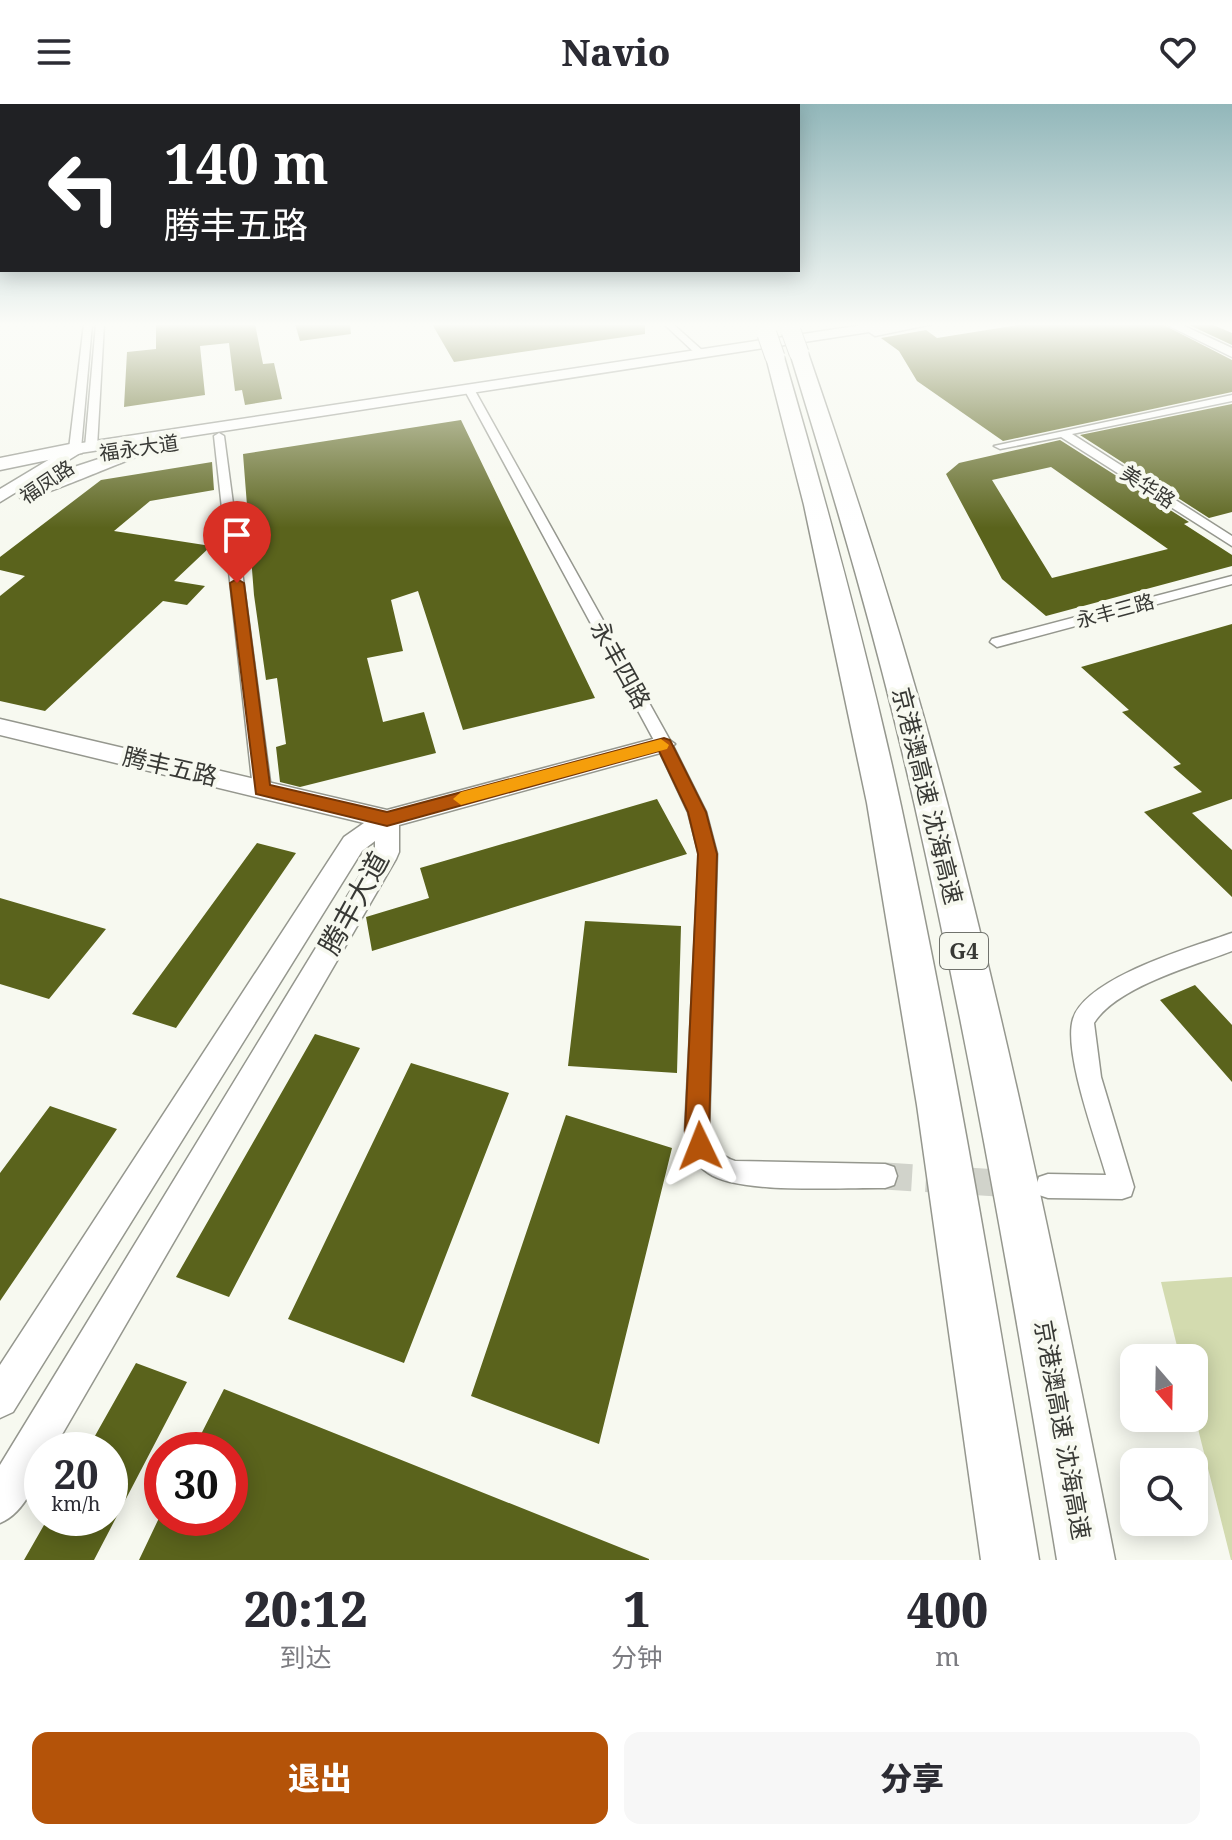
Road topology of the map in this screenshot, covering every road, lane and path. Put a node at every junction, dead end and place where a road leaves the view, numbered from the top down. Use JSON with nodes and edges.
{"nodes":[{"id":1,"x":86,"y":392,"type":"edge"},
{"id":2,"x":91,"y":392,"type":"edge"},
{"id":3,"x":477,"y":392,"type":"edge"},
{"id":4,"x":478,"y":392,"type":"edge"},
{"id":5,"x":793,"y":392,"type":"edge"},
{"id":6,"x":802,"y":392,"type":"edge"},
{"id":7,"x":471,"y":393,"type":"junction"},
{"id":8,"x":1232,"y":398,"type":"edge"},
{"id":9,"x":1063,"y":433,"type":"junction"},
{"id":10,"x":219,"y":436,"type":"junction"},
{"id":11,"x":165,"y":444,"type":"junction"},
{"id":12,"x":1000,"y":446,"type":"dead end"},
{"id":13,"x":84,"y":451,"type":"junction"},
{"id":14,"x":0,"y":464,"type":"edge"},
{"id":15,"x":28,"y":496,"type":"junction"},
{"id":16,"x":0,"y":497,"type":"edge"},
{"id":17,"x":0,"y":515,"type":"edge"},
{"id":18,"x":1232,"y":542,"type":"edge"},
{"id":19,"x":1232,"y":580,"type":"edge"},
{"id":20,"x":997,"y":642,"type":"dead end"},
{"id":21,"x":0,"y":727,"type":"edge"},
{"id":22,"x":664,"y":744,"type":"junction"},
{"id":23,"x":262,"y":789,"type":"junction"},
{"id":24,"x":387,"y":819,"type":"junction"},
{"id":25,"x":1232,"y":942,"type":"edge"},
{"id":26,"x":885,"y":1176,"type":"tunnel mouth"},
{"id":27,"x":1048,"y":1186,"type":"dead end"},
{"id":28,"x":0,"y":1399,"type":"edge"},
{"id":29,"x":0,"y":1503,"type":"edge"},
{"id":30,"x":1010,"y":1560,"type":"edge"},
{"id":31,"x":1086,"y":1560,"type":"edge"}],
"edges":[{"from":1,"to":13,"type":"street"},
{"from":2,"to":13,"type":"street"},
{"from":3,"to":7,"type":"main road","name":"福永大道"},
{"from":4,"to":7,"type":"main road","name":"福永大道"},
{"from":5,"to":30,"type":"highway","name":"京港澳高速 沈海高速","number":"G4"},
{"from":6,"to":31,"type":"highway","name":"京港澳高速 沈海高速","number":"G4"},
{"from":7,"to":10,"type":"main road","name":"福永大道"},
{"from":7,"to":13,"type":"main road","name":"福永大道"},
{"from":7,"to":22,"type":"street","name":"永丰四路"},
{"from":8,"to":9,"type":"street"},
{"from":9,"to":12,"type":"street"},
{"from":9,"to":18,"type":"street","name":"美华路"},
{"from":10,"to":11,"type":"main road","name":"福永大道"},
{"from":10,"to":23,"type":"street"},
{"from":11,"to":13,"type":"main road","name":"福永大道"},
{"from":11,"to":15,"type":"main road"},
{"from":13,"to":14,"type":"main road"},
{"from":13,"to":15,"type":"main road","name":"福凤路"},
{"from":13,"to":16,"type":"main road","name":"福凤路"},
{"from":15,"to":17,"type":"main road","name":"福凤路"},
{"from":19,"to":20,"type":"street","name":"永丰三路"},
{"from":21,"to":23,"type":"street","name":"腾丰五路"},
{"from":22,"to":24,"type":"street","name":"腾丰五路"},
{"from":22,"to":26,"type":"street","name":"永丰四路"},
{"from":23,"to":24,"type":"street","name":"腾丰五路"},
{"from":24,"to":28,"type":"street","name":"腾丰大道"},
{"from":24,"to":29,"type":"street","name":"腾丰大道"},
{"from":25,"to":27,"type":"street"}]}
